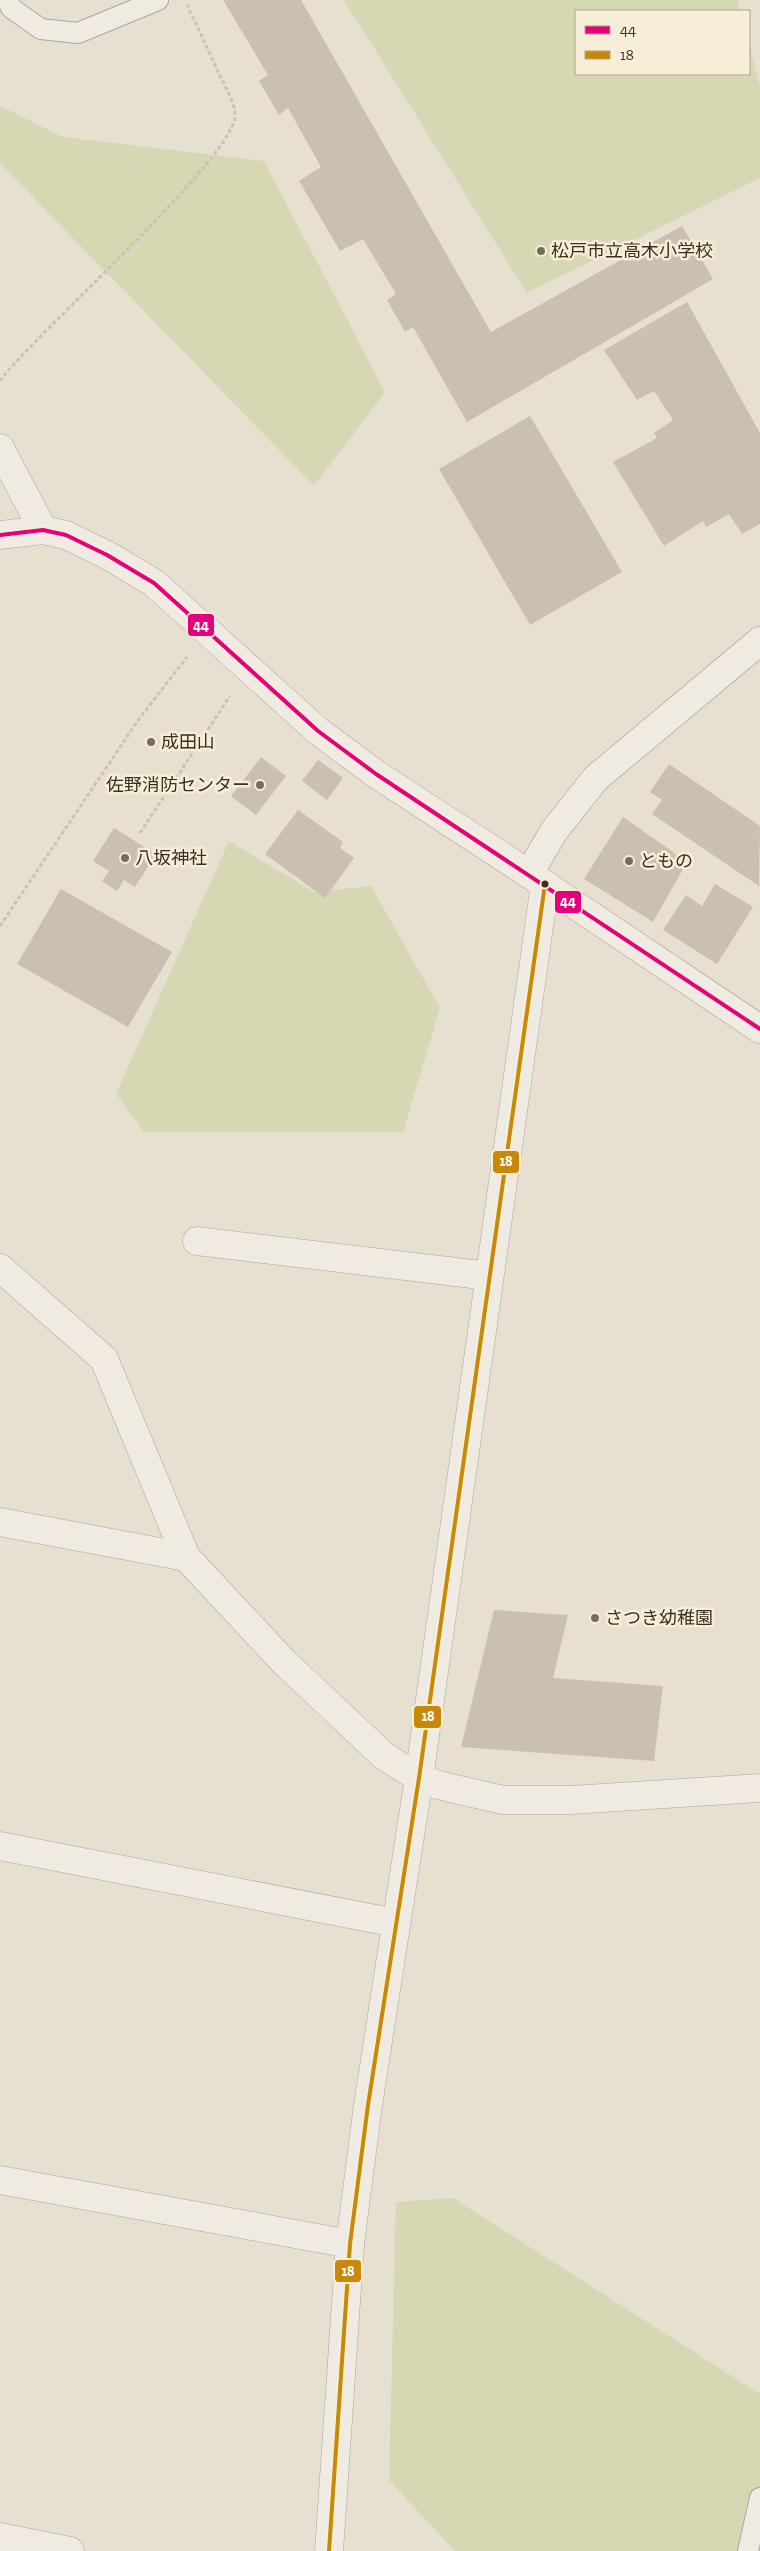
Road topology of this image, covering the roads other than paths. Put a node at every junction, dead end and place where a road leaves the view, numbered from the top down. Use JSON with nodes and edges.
{"nodes":[{"id":1,"x":8,"y":0,"type":"edge"},
{"id":2,"x":158,"y":0,"type":"edge"},
{"id":3,"x":0,"y":448,"type":"edge"},
{"id":4,"x":43,"y":530,"type":"junction"},
{"id":5,"x":0,"y":535,"type":"edge"},
{"id":6,"x":760,"y":641,"type":"edge"},
{"id":7,"x":537,"y":879,"type":"junction"},
{"id":8,"x":760,"y":1029,"type":"edge"},
{"id":9,"x":197,"y":1241,"type":"dead end"},
{"id":10,"x":0,"y":1268,"type":"edge"},
{"id":11,"x":489,"y":1276,"type":"junction"},
{"id":12,"x":0,"y":1522,"type":"edge"},
{"id":13,"x":186,"y":1558,"type":"junction"},
{"id":14,"x":419,"y":1778,"type":"junction"},
{"id":15,"x":760,"y":1788,"type":"edge"},
{"id":16,"x":0,"y":1846,"type":"edge"},
{"id":17,"x":396,"y":1923,"type":"junction"},
{"id":18,"x":0,"y":2180,"type":"edge"},
{"id":19,"x":350,"y":2244,"type":"junction"},
{"id":20,"x":760,"y":2498,"type":"edge"},
{"id":21,"x":0,"y":2537,"type":"edge"},
{"id":22,"x":70,"y":2551,"type":"edge"},
{"id":23,"x":329,"y":2551,"type":"edge"},
{"id":24,"x":748,"y":2551,"type":"edge"}],
"edges":[{"from":1,"to":2,"type":"lane"},
{"from":3,"to":4,"type":"street"},
{"from":4,"to":5,"type":"street"},
{"from":4,"to":7,"type":"street"},
{"from":6,"to":7,"type":"street"},
{"from":7,"to":8,"type":"street"},
{"from":7,"to":11,"type":"street"},
{"from":9,"to":11,"type":"street"},
{"from":10,"to":13,"type":"street"},
{"from":11,"to":14,"type":"street"},
{"from":12,"to":13,"type":"street"},
{"from":13,"to":14,"type":"street"},
{"from":14,"to":15,"type":"street"},
{"from":14,"to":17,"type":"street"},
{"from":16,"to":17,"type":"street"},
{"from":17,"to":19,"type":"street"},
{"from":18,"to":19,"type":"street"},
{"from":19,"to":23,"type":"street"},
{"from":20,"to":24,"type":"lane"},
{"from":21,"to":22,"type":"street"}]}
